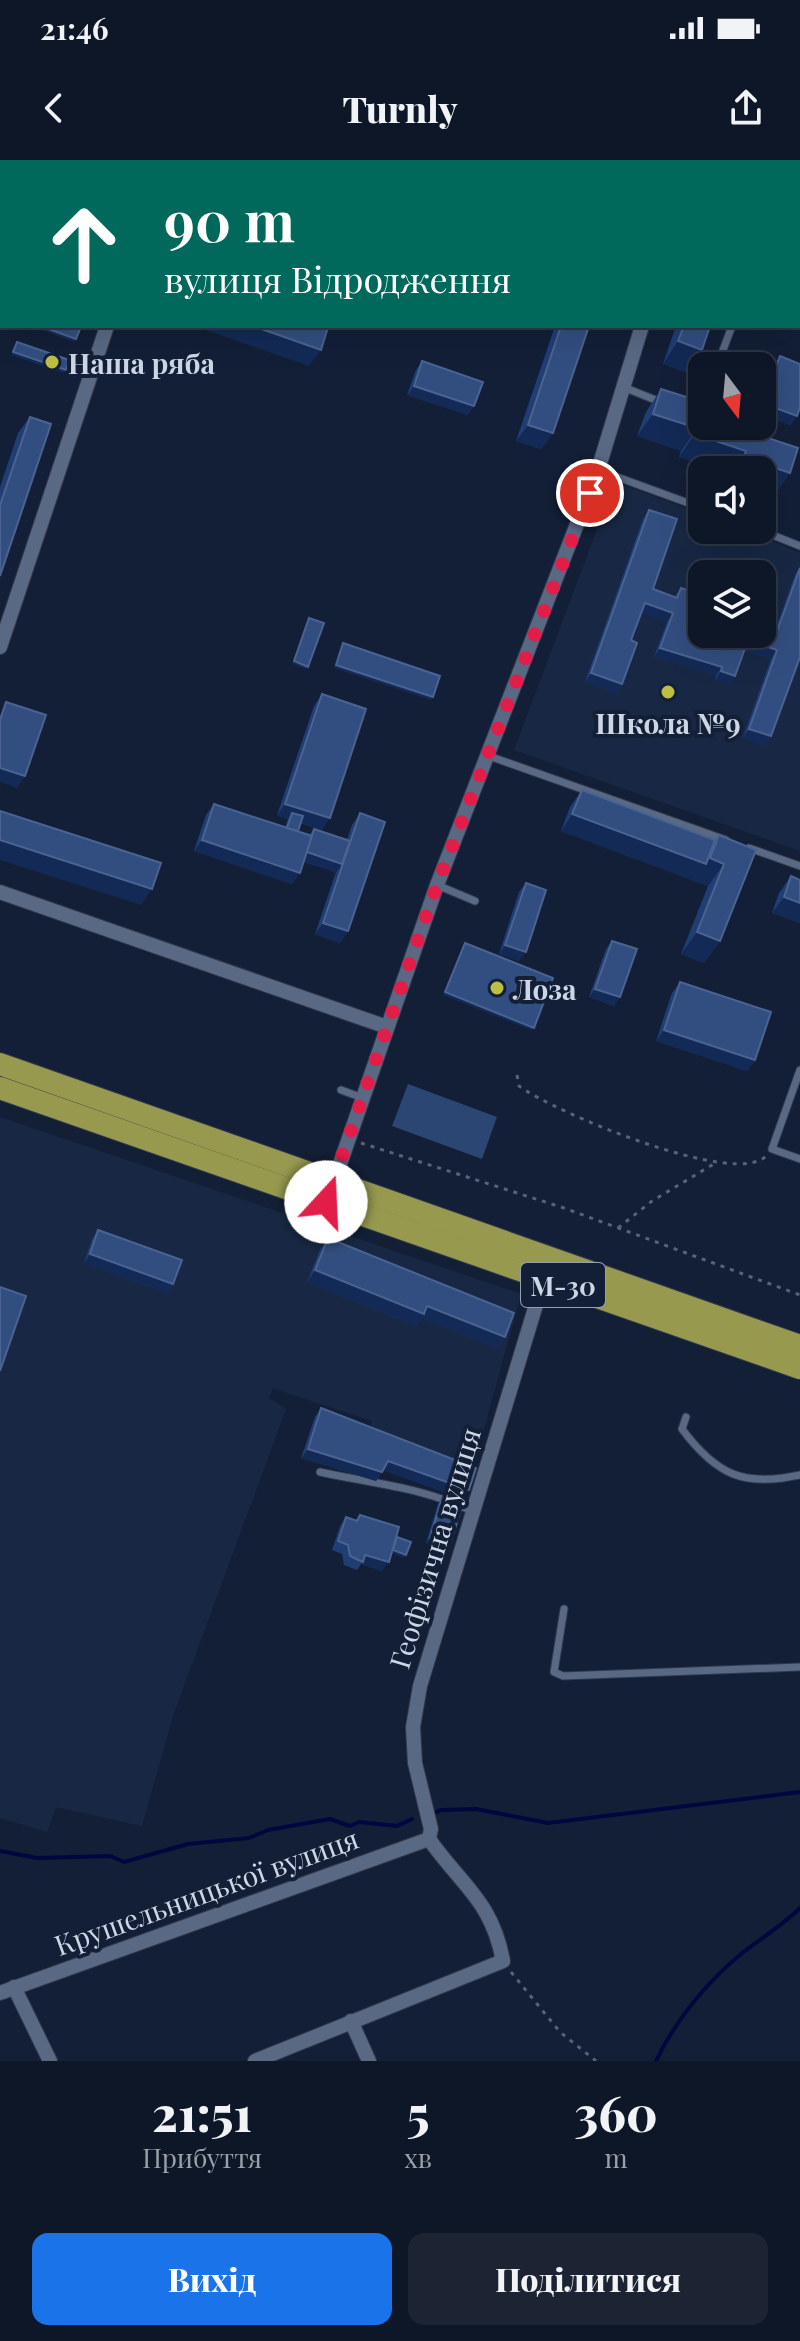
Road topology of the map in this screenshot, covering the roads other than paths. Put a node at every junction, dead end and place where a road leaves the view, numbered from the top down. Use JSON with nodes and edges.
{"nodes":[{"id":1,"x":106,"y":328,"type":"edge"},
{"id":2,"x":641,"y":328,"type":"edge"},
{"id":3,"x":731,"y":328,"type":"edge"},
{"id":4,"x":722,"y":352,"type":"edge"},
{"id":5,"x":623,"y":387,"type":"junction"},
{"id":6,"x":673,"y":407,"type":"edge"},
{"id":7,"x":598,"y":470,"type":"junction"},
{"id":8,"x":688,"y":503,"type":"edge"},
{"id":9,"x":776,"y":536,"type":"edge"},
{"id":10,"x":800,"y":546,"type":"edge"},
{"id":11,"x":0,"y":647,"type":"edge"},
{"id":12,"x":489,"y":756,"type":"junction"},
{"id":13,"x":800,"y":866,"type":"edge"},
{"id":14,"x":437,"y":885,"type":"junction"},
{"id":15,"x":0,"y":892,"type":"edge"},
{"id":16,"x":475,"y":901,"type":"dead end"},
{"id":17,"x":387,"y":1027,"type":"junction"},
{"id":18,"x":0,"y":1064,"type":"edge"},
{"id":19,"x":800,"y":1070,"type":"edge"},
{"id":20,"x":0,"y":1088,"type":"edge"},
{"id":21,"x":341,"y":1090,"type":"dead end"},
{"id":22,"x":363,"y":1098,"type":"junction"},
{"id":23,"x":800,"y":1159,"type":"edge"},
{"id":24,"x":330,"y":1192,"type":"junction"},
{"id":25,"x":537,"y":1276,"type":"junction"},
{"id":26,"x":800,"y":1346,"type":"edge"},
{"id":27,"x":800,"y":1368,"type":"edge"},
{"id":28,"x":686,"y":1417,"type":"dead end"},
{"id":29,"x":320,"y":1472,"type":"dead end"},
{"id":30,"x":800,"y":1475,"type":"edge"},
{"id":31,"x":472,"y":1511,"type":"junction"},
{"id":32,"x":564,"y":1609,"type":"dead end"},
{"id":33,"x":800,"y":1667,"type":"edge"},
{"id":34,"x":429,"y":1839,"type":"junction"},
{"id":35,"x":7,"y":1990,"type":"edge"},
{"id":36,"x":351,"y":2021,"type":"junction"},
{"id":37,"x":50,"y":2061,"type":"edge"},
{"id":38,"x":255,"y":2061,"type":"edge"},
{"id":39,"x":369,"y":2061,"type":"edge"}],
"edges":[{"from":1,"to":11,"type":"street"},
{"from":2,"to":5,"type":"street"},
{"from":3,"to":4,"type":"lane"},
{"from":5,"to":6,"type":"lane"},
{"from":5,"to":7,"type":"street"},
{"from":7,"to":8,"type":"lane"},
{"from":7,"to":12,"type":"street"},
{"from":9,"to":10,"type":"lane"},
{"from":12,"to":13,"type":"lane"},
{"from":12,"to":14,"type":"street"},
{"from":14,"to":16,"type":"lane"},
{"from":14,"to":17,"type":"street"},
{"from":15,"to":17,"type":"street"},
{"from":17,"to":22,"type":"street"},
{"from":18,"to":24,"type":"highway","number":"М-30"},
{"from":19,"to":23,"type":"lane"},
{"from":20,"to":24,"type":"highway","number":"М-30"},
{"from":21,"to":22,"type":"lane"},
{"from":22,"to":24,"type":"street"},
{"from":24,"to":25,"type":"highway","number":"М-30"},
{"from":24,"to":26,"type":"highway","number":"М-30"},
{"from":25,"to":27,"type":"highway","number":"М-30"},
{"from":25,"to":31,"type":"street","name":"Геофізична вулиця"},
{"from":28,"to":30,"type":"lane"},
{"from":29,"to":31,"type":"lane"},
{"from":31,"to":34,"type":"street","name":"Геофізична вулиця"},
{"from":32,"to":33,"type":"lane"},
{"from":34,"to":35,"type":"street","name":"Крушельницької вулиця"},
{"from":34,"to":36,"type":"street"},
{"from":35,"to":37,"type":"street"},
{"from":36,"to":38,"type":"street"},
{"from":36,"to":39,"type":"street"}]}
